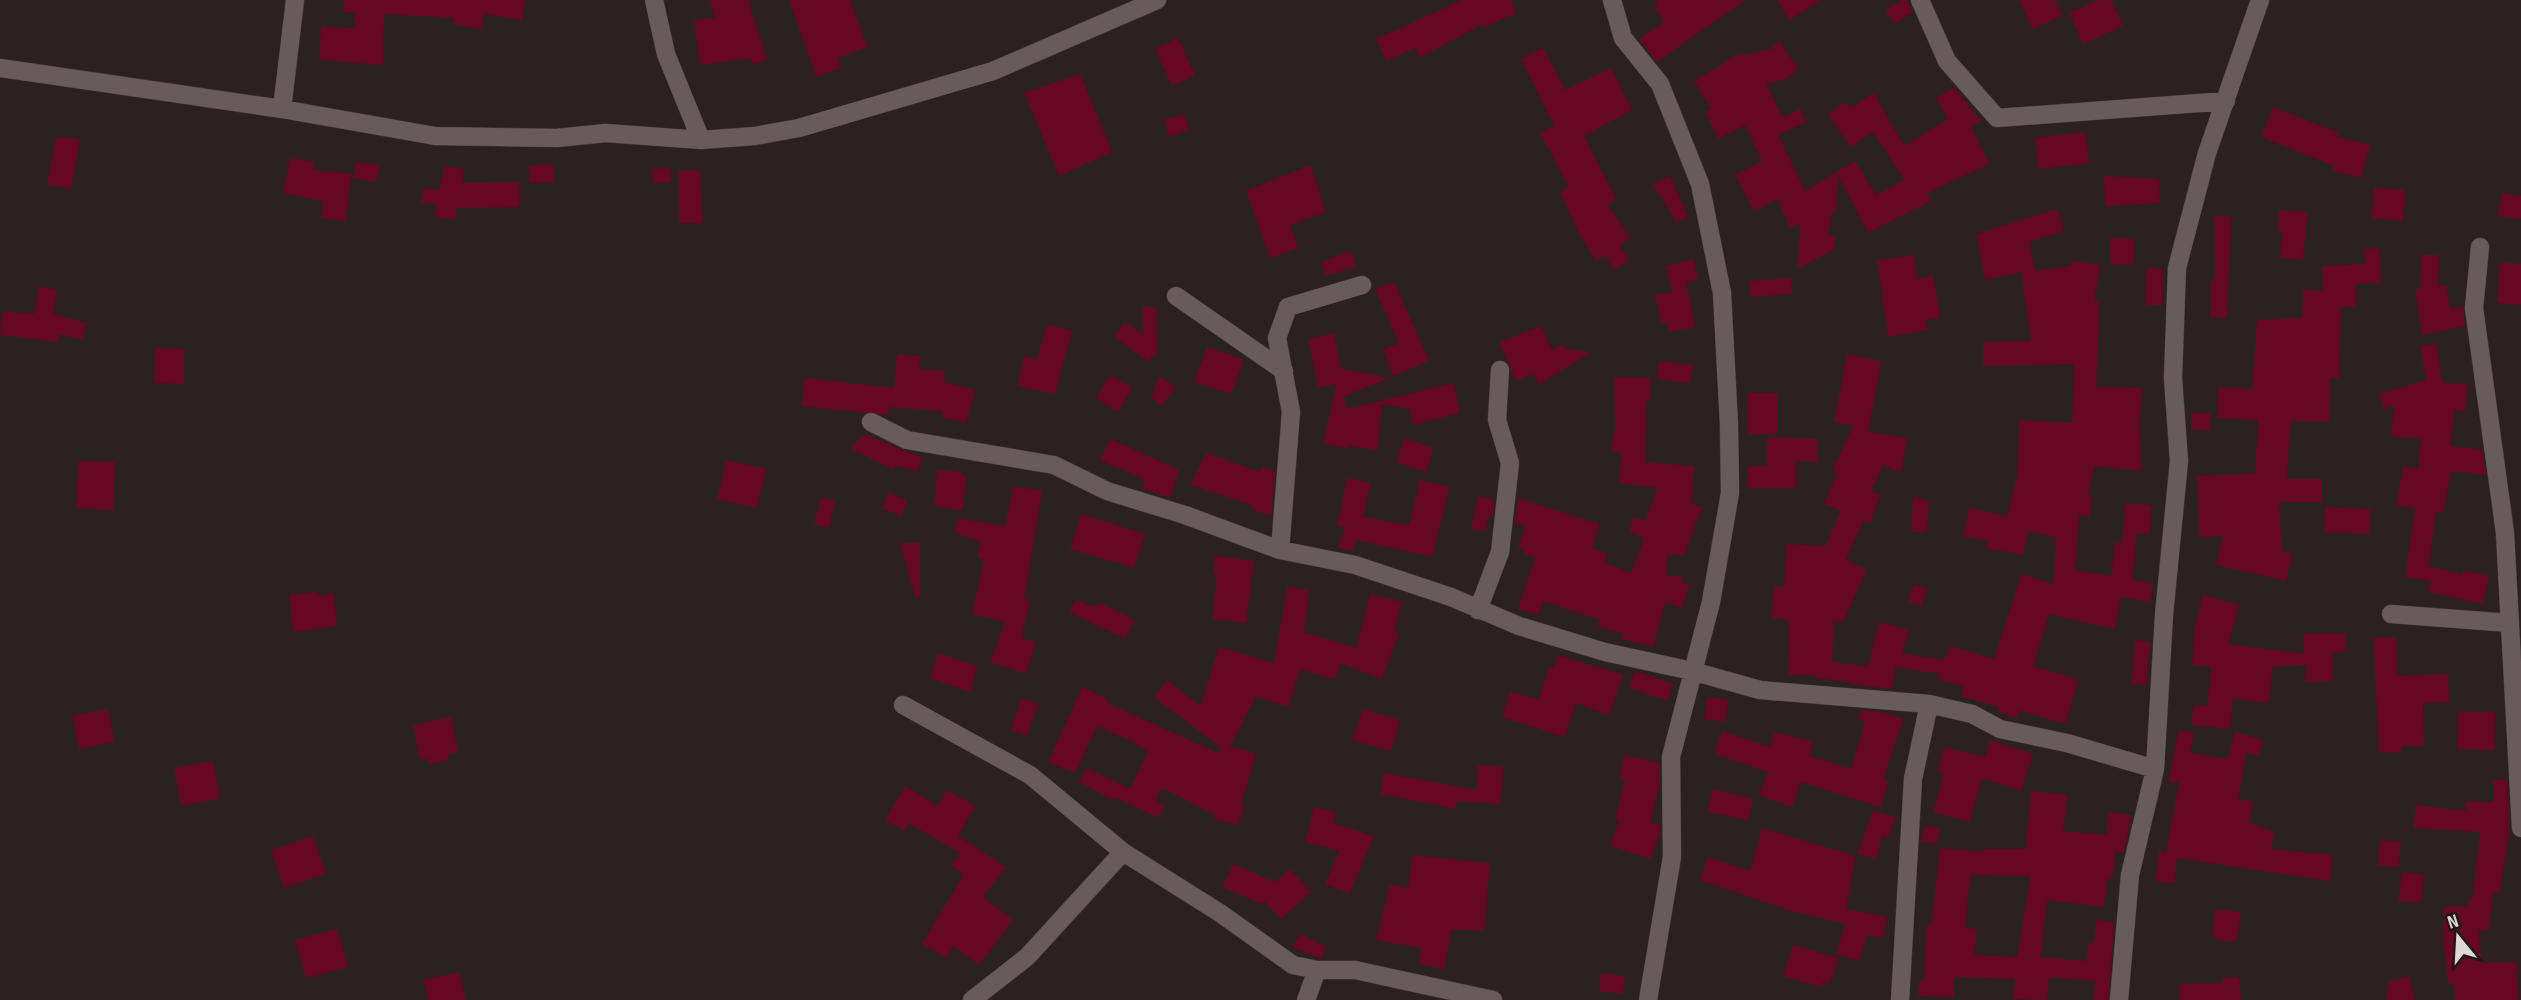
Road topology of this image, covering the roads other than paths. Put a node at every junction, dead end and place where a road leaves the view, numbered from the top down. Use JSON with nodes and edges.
{"nodes":[{"id":1,"x":295,"y":0,"type":"edge"},
{"id":2,"x":653,"y":0,"type":"edge"},
{"id":3,"x":1157,"y":0,"type":"edge"},
{"id":4,"x":1612,"y":0,"type":"edge"},
{"id":5,"x":1920,"y":0,"type":"edge"},
{"id":6,"x":2260,"y":0,"type":"edge"},
{"id":7,"x":0,"y":68,"type":"edge"},
{"id":8,"x":2226,"y":101,"type":"junction"},
{"id":9,"x":282,"y":109,"type":"junction"},
{"id":10,"x":701,"y":140,"type":"junction"},
{"id":11,"x":2480,"y":247,"type":"dead end"},
{"id":12,"x":1362,"y":285,"type":"dead end"},
{"id":13,"x":1176,"y":296,"type":"dead end"},
{"id":14,"x":1500,"y":370,"type":"dead end"},
{"id":15,"x":1284,"y":371,"type":"junction"},
{"id":16,"x":871,"y":422,"type":"dead end"},
{"id":17,"x":2513,"y":533,"type":"edge"},
{"id":18,"x":1280,"y":550,"type":"junction"},
{"id":19,"x":1478,"y":610,"type":"junction"},
{"id":20,"x":2391,"y":614,"type":"dead end"},
{"id":21,"x":2510,"y":623,"type":"junction"},
{"id":22,"x":1692,"y":671,"type":"junction"},
{"id":23,"x":1929,"y":704,"type":"junction"},
{"id":24,"x":904,"y":705,"type":"dead end"},
{"id":25,"x":2155,"y":769,"type":"junction"},
{"id":26,"x":2521,"y":828,"type":"edge"},
{"id":27,"x":1123,"y":852,"type":"junction"},
{"id":28,"x":1317,"y":970,"type":"junction"},
{"id":29,"x":972,"y":1000,"type":"edge"},
{"id":30,"x":1306,"y":1000,"type":"edge"},
{"id":31,"x":1493,"y":1000,"type":"edge"},
{"id":32,"x":1648,"y":1000,"type":"edge"},
{"id":33,"x":1900,"y":1000,"type":"edge"},
{"id":34,"x":2119,"y":1000,"type":"edge"}],
"edges":[{"from":1,"to":9,"type":"street"},
{"from":2,"to":10,"type":"street"},
{"from":3,"to":10,"type":"street"},
{"from":4,"to":22,"type":"street"},
{"from":5,"to":8,"type":"street"},
{"from":6,"to":8,"type":"street"},
{"from":7,"to":9,"type":"street"},
{"from":8,"to":25,"type":"street"},
{"from":9,"to":10,"type":"street"},
{"from":11,"to":17,"type":"street"},
{"from":12,"to":15,"type":"street"},
{"from":13,"to":15,"type":"street"},
{"from":14,"to":19,"type":"street"},
{"from":15,"to":18,"type":"street"},
{"from":16,"to":18,"type":"street"},
{"from":17,"to":21,"type":"street"},
{"from":18,"to":19,"type":"street"},
{"from":19,"to":22,"type":"street"},
{"from":20,"to":21,"type":"street"},
{"from":21,"to":26,"type":"street"},
{"from":22,"to":23,"type":"street"},
{"from":22,"to":32,"type":"street"},
{"from":23,"to":25,"type":"street"},
{"from":23,"to":33,"type":"street"},
{"from":24,"to":27,"type":"street"},
{"from":25,"to":34,"type":"street"},
{"from":27,"to":28,"type":"street"},
{"from":27,"to":29,"type":"street"},
{"from":28,"to":30,"type":"street"},
{"from":28,"to":31,"type":"street"}]}
